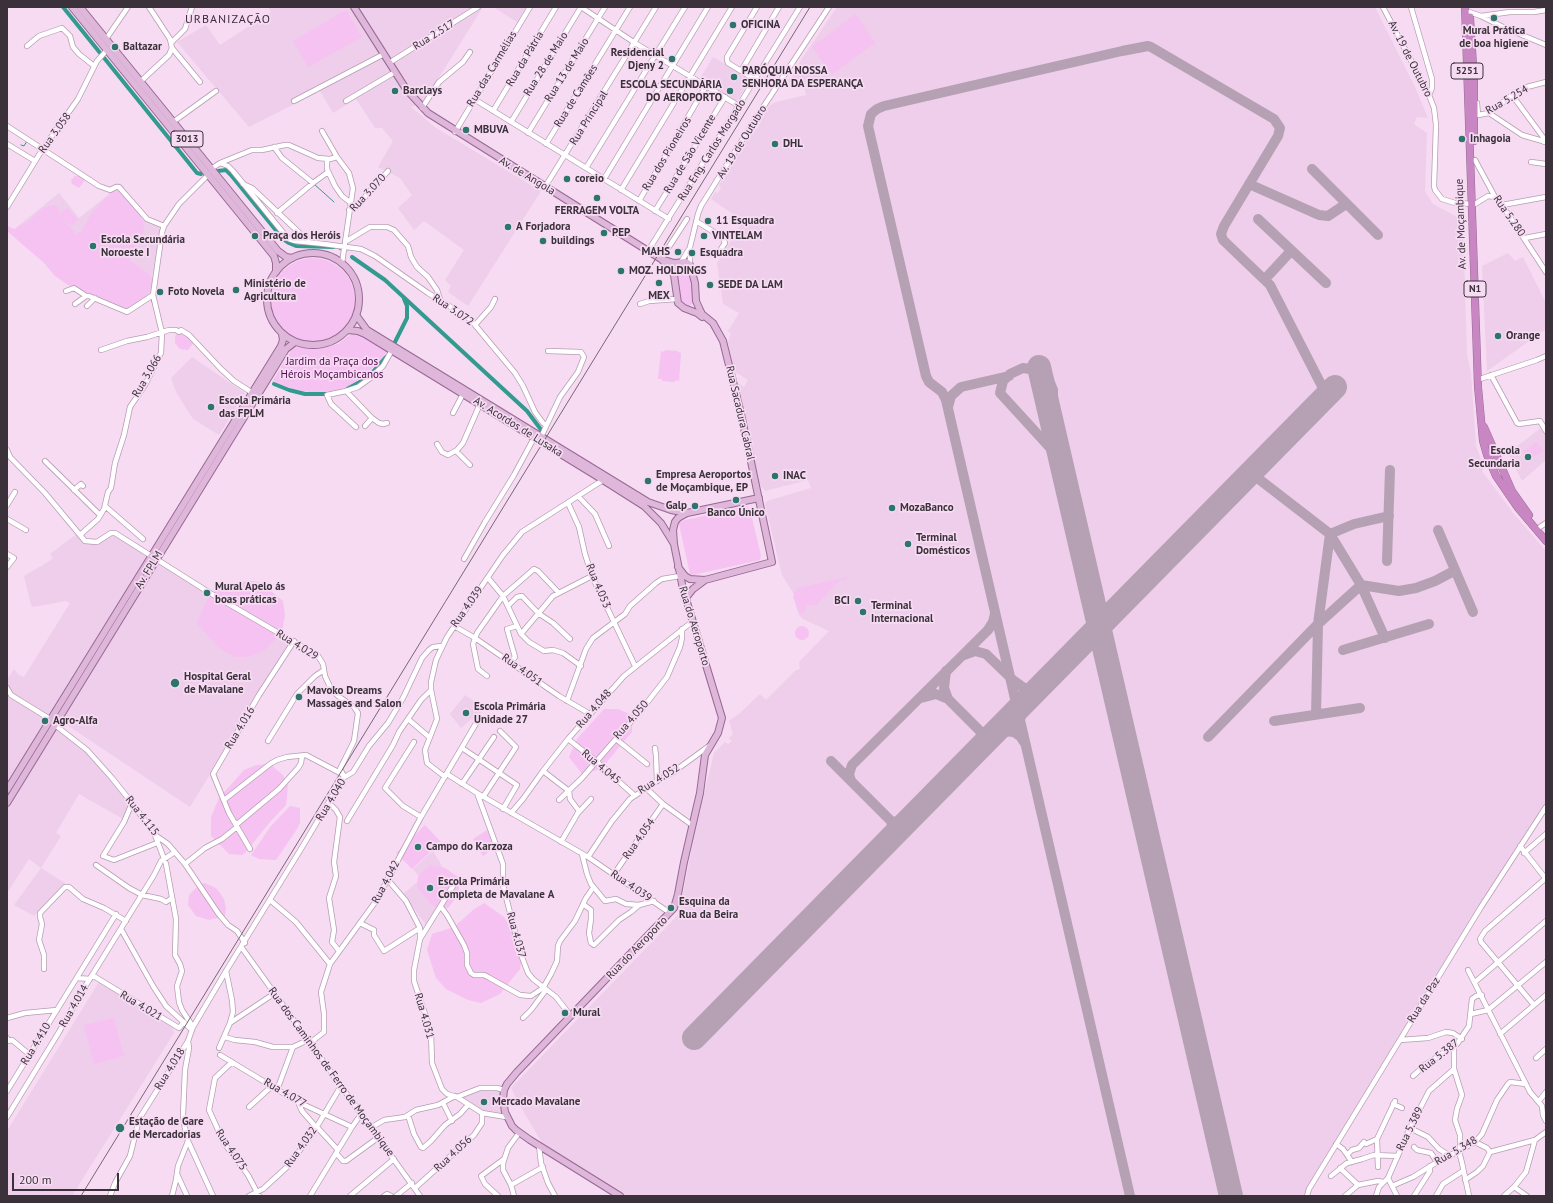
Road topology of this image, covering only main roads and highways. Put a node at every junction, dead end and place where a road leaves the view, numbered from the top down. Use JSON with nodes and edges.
{"nodes":[{"id":1,"x":72,"y":7,"type":"edge"},
{"id":2,"x":80,"y":7,"type":"edge"},
{"id":3,"x":354,"y":7,"type":"edge"},
{"id":4,"x":1468,"y":9,"type":"edge"},
{"id":5,"x":107,"y":53,"type":"junction"},
{"id":6,"x":1474,"y":81,"type":"joint"},
{"id":7,"x":1470,"y":136,"type":"joint"},
{"id":8,"x":1473,"y":203,"type":"junction"},
{"id":9,"x":258,"y":232,"type":"junction"},
{"id":10,"x":292,"y":258,"type":"junction"},
{"id":11,"x":661,"y":259,"type":"junction"},
{"id":12,"x":680,"y":262,"type":"junction"},
{"id":13,"x":276,"y":272,"type":"junction"},
{"id":14,"x":674,"y":275,"type":"junction"},
{"id":15,"x":696,"y":301,"type":"junction"},
{"id":16,"x":687,"y":309,"type":"junction"},
{"id":17,"x":356,"y":315,"type":"junction"},
{"id":18,"x":717,"y":328,"type":"junction"},
{"id":19,"x":347,"y":330,"type":"junction"},
{"id":20,"x":282,"y":334,"type":"junction"},
{"id":21,"x":295,"y":342,"type":"junction"},
{"id":22,"x":759,"y":498,"type":"junction"},
{"id":23,"x":687,"y":513,"type":"junction"},
{"id":24,"x":1546,"y":535,"type":"edge"},
{"id":25,"x":1546,"y":542,"type":"edge"},
{"id":26,"x":674,"y":544,"type":"junction"},
{"id":27,"x":154,"y":555,"type":"junction"},
{"id":28,"x":678,"y":567,"type":"junction"},
{"id":29,"x":705,"y":580,"type":"junction"},
{"id":30,"x":685,"y":599,"type":"junction"},
{"id":31,"x":41,"y":742,"type":"junction"},
{"id":32,"x":7,"y":790,"type":"edge"},
{"id":33,"x":7,"y":803,"type":"edge"},
{"id":34,"x":620,"y":1196,"type":"edge"}],
"edges":[{"from":1,"to":5,"type":"main road"},
{"from":2,"to":5,"type":"main road"},
{"from":3,"to":11,"type":"main road","name":"Av. de Angola"},
{"from":4,"to":6,"type":"highway","name":"Av. de Moçambique","number":"5251"},
{"from":4,"to":7,"type":"highway","name":"Av. de Moçambique","number":"5251"},
{"from":5,"to":9,"type":"main road","number":"3013"},
{"from":5,"to":9,"type":"main road","number":"3013"},
{"from":6,"to":8,"type":"highway","name":"Av. de Moçambique","number":"N1"},
{"from":7,"to":8,"type":"highway","name":"Av. de Moçambique","number":"N1"},
{"from":8,"to":24,"type":"highway","name":"Av. de Moçambique","number":"N1"},
{"from":8,"to":25,"type":"highway","name":"Av. de Moçambique","number":"N1"},
{"from":9,"to":10,"type":"main road"},
{"from":9,"to":13,"type":"main road"},
{"from":10,"to":13,"type":"main road"},
{"from":10,"to":17,"type":"main road"},
{"from":11,"to":12,"type":"main road"},
{"from":11,"to":14,"type":"main road"},
{"from":12,"to":14,"type":"main road"},
{"from":12,"to":15,"type":"main road","name":"Rua Sacadura Cabral"},
{"from":13,"to":20,"type":"main road"},
{"from":14,"to":16,"type":"main road"},
{"from":15,"to":16,"type":"main road"},
{"from":15,"to":18,"type":"main road","name":"Rua Sacadura Cabral"},
{"from":16,"to":18,"type":"main road"},
{"from":17,"to":19,"type":"main road"},
{"from":17,"to":23,"type":"main road","name":"Av. Acordos de Lusaka"},
{"from":18,"to":22,"type":"main road","name":"Rua Sacadura Cabral"},
{"from":19,"to":21,"type":"main road"},
{"from":19,"to":26,"type":"main road","name":"Av. Acordos de Lusaka"},
{"from":20,"to":21,"type":"main road"},
{"from":20,"to":27,"type":"main road"},
{"from":21,"to":27,"type":"main road","name":"Av. FPLM"},
{"from":22,"to":23,"type":"main road"},
{"from":22,"to":29,"type":"main road","name":"Rua do Aeroporto"},
{"from":23,"to":26,"type":"main road","name":"Rua do Aeroporto"},
{"from":26,"to":28,"type":"main road","name":"Rua do Aeroporto"},
{"from":27,"to":31,"type":"main road","name":"Av. FPLM"},
{"from":27,"to":31,"type":"main road","name":"Av. FPLM"},
{"from":28,"to":29,"type":"main road","name":"Rua do Aeroporto"},
{"from":28,"to":30,"type":"main road","name":"Rua do Aeroporto"},
{"from":29,"to":30,"type":"main road"},
{"from":30,"to":34,"type":"main road","name":"Rua do Aeroporto"},
{"from":31,"to":32,"type":"main road","name":"Av. FPLM"},
{"from":31,"to":33,"type":"main road","name":"Av. FPLM"}]}
